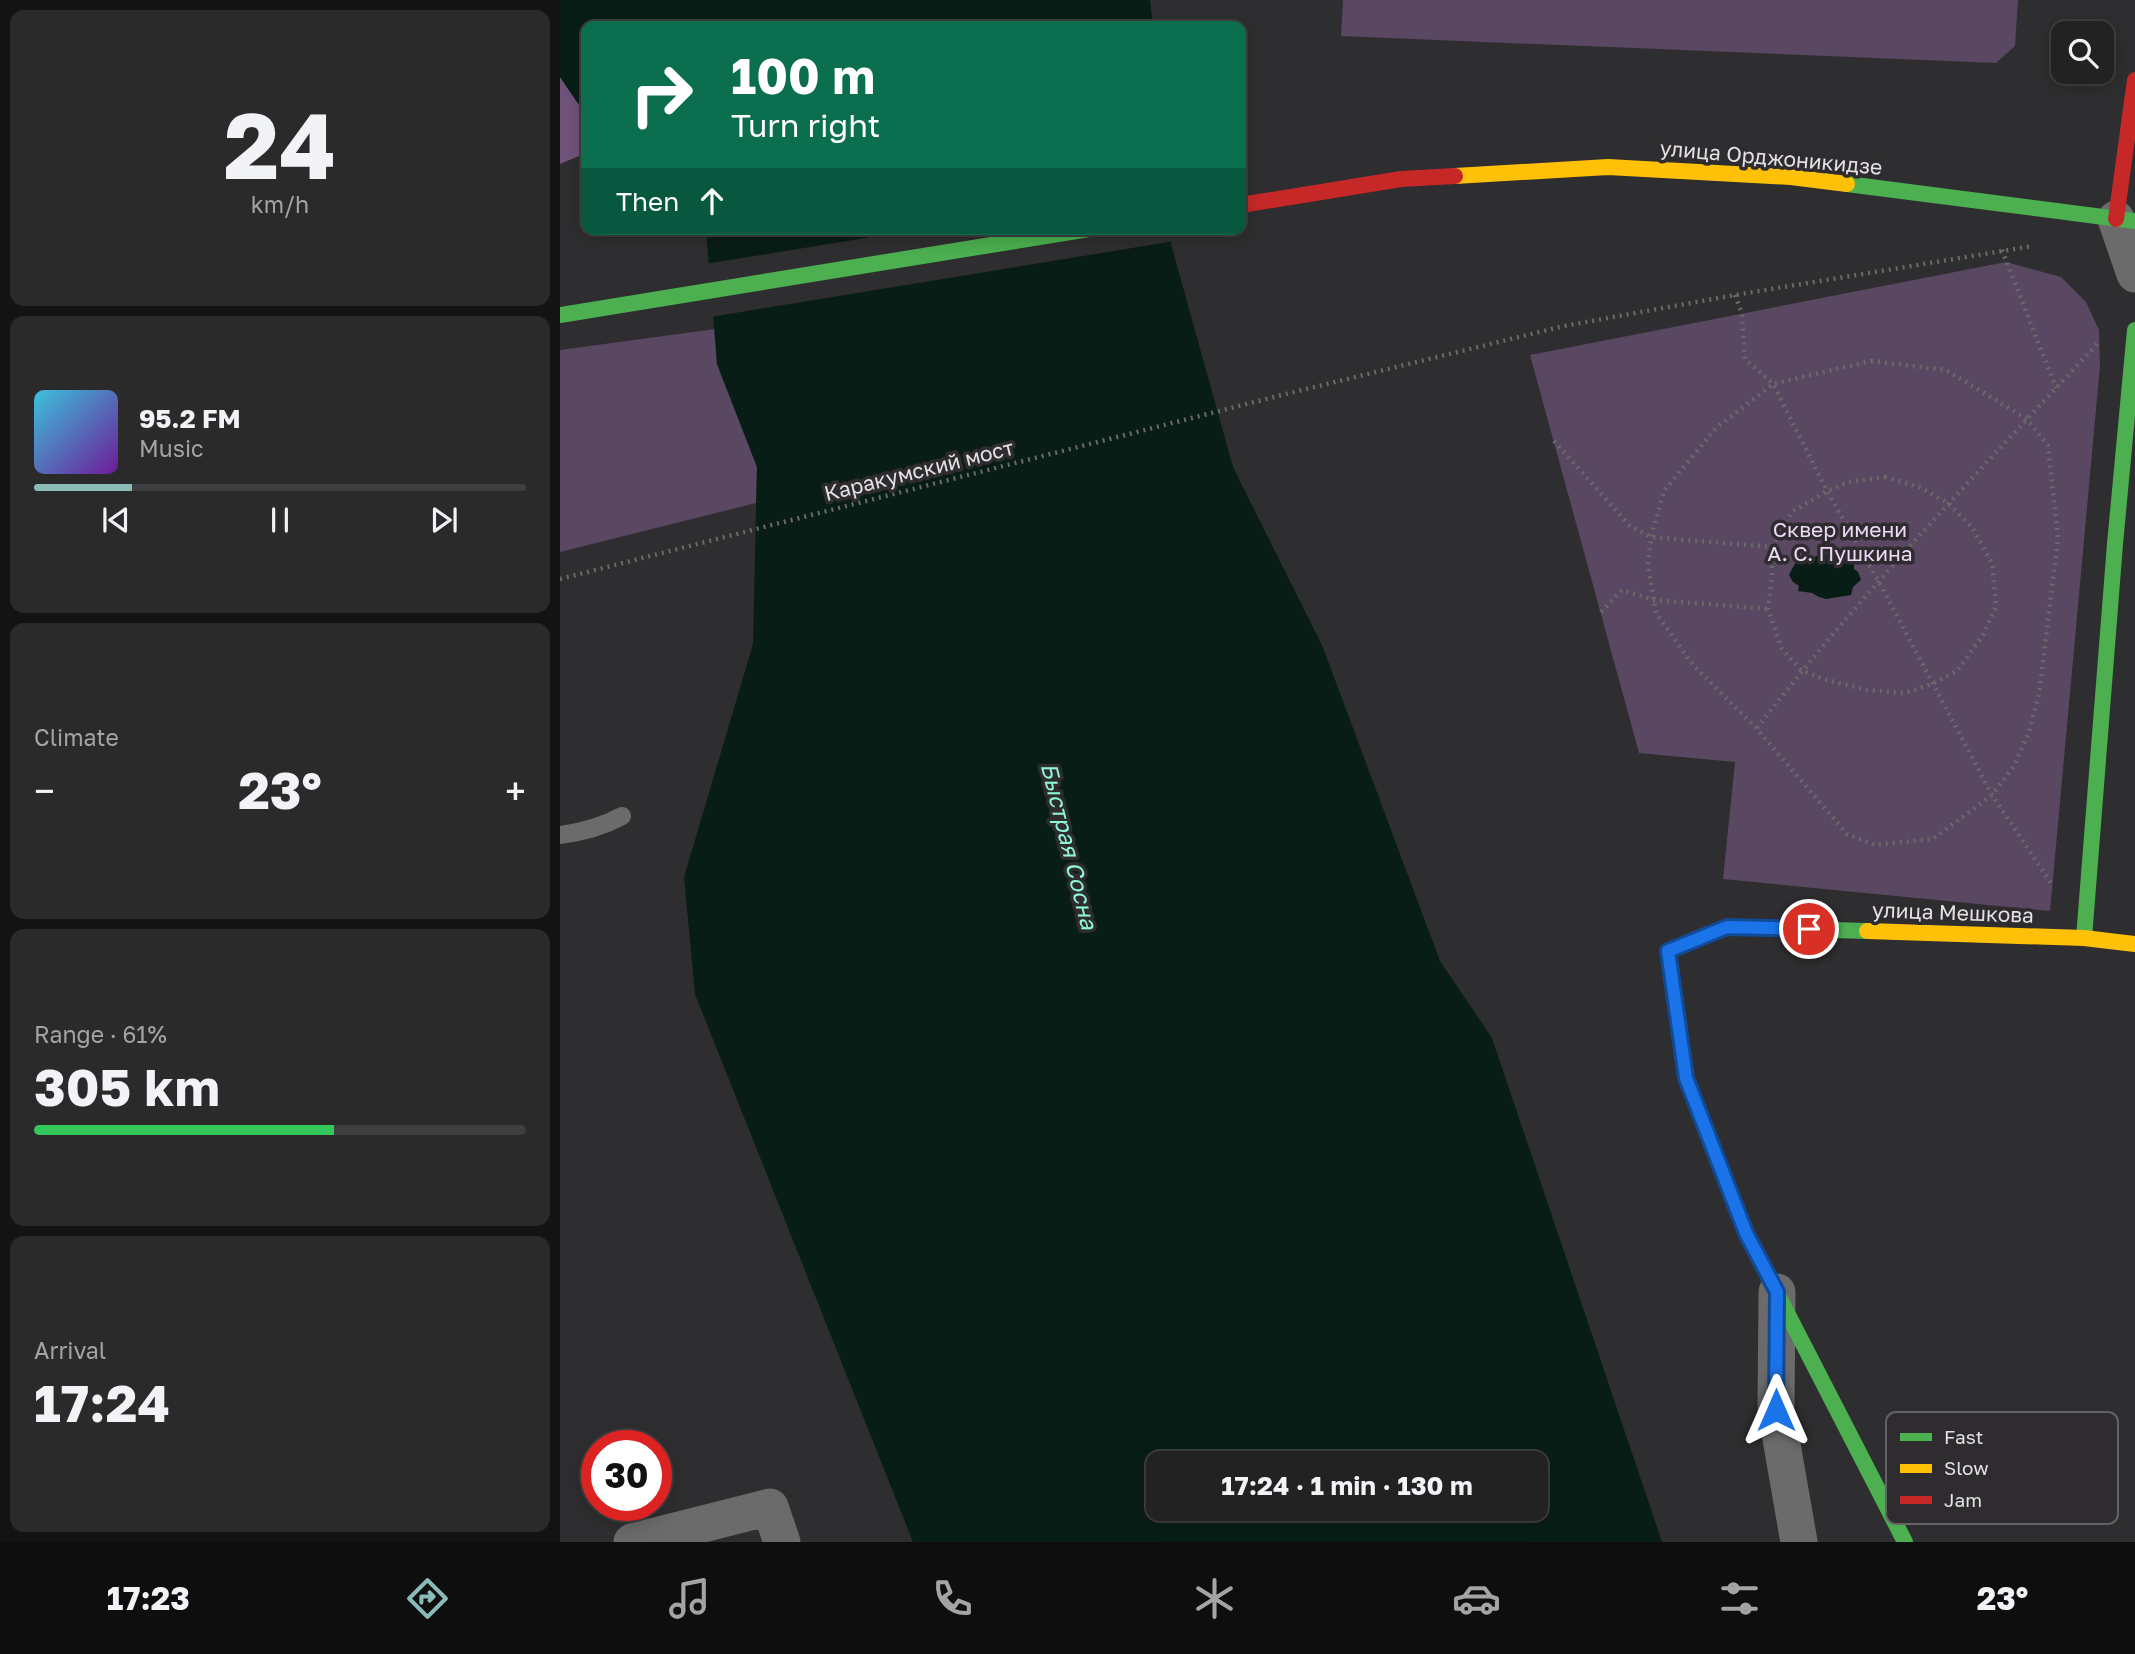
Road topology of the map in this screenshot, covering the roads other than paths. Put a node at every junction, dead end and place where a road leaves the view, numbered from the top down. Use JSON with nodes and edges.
{"nodes":[{"id":1,"x":2135,"y":80,"type":"edge"},
{"id":2,"x":1246,"y":204,"type":"edge"},
{"id":3,"x":2126,"y":220,"type":"edge"},
{"id":4,"x":1052,"y":235,"type":"edge"},
{"id":5,"x":2135,"y":274,"type":"edge"},
{"id":6,"x":560,"y":315,"type":"edge"},
{"id":7,"x":2135,"y":330,"type":"edge"},
{"id":8,"x":622,"y":816,"type":"dead end"},
{"id":9,"x":560,"y":835,"type":"edge"},
{"id":10,"x":2084,"y":938,"type":"junction"},
{"id":11,"x":2135,"y":944,"type":"edge"},
{"id":12,"x":1777,"y":1292,"type":"junction"},
{"id":13,"x":1886,"y":1505,"type":"edge"},
{"id":14,"x":1896,"y":1524,"type":"edge"},
{"id":15,"x":632,"y":1542,"type":"edge"},
{"id":16,"x":782,"y":1542,"type":"edge"},
{"id":17,"x":1799,"y":1542,"type":"edge"},
{"id":18,"x":1905,"y":1542,"type":"edge"}],
"edges":[{"from":1,"to":3,"type":"street"},
{"from":2,"to":3,"type":"street","name":"улица Орджоникидзе"},
{"from":3,"to":5,"type":"street"},
{"from":4,"to":6,"type":"street"},
{"from":7,"to":10,"type":"street"},
{"from":8,"to":9,"type":"lane"},
{"from":10,"to":11,"type":"street","name":"улица Мешкова"},
{"from":10,"to":12,"type":"street","name":"улица Мешкова"},
{"from":12,"to":13,"type":"street"},
{"from":12,"to":17,"type":"street"},
{"from":14,"to":18,"type":"street"},
{"from":15,"to":16,"type":"street"}]}
